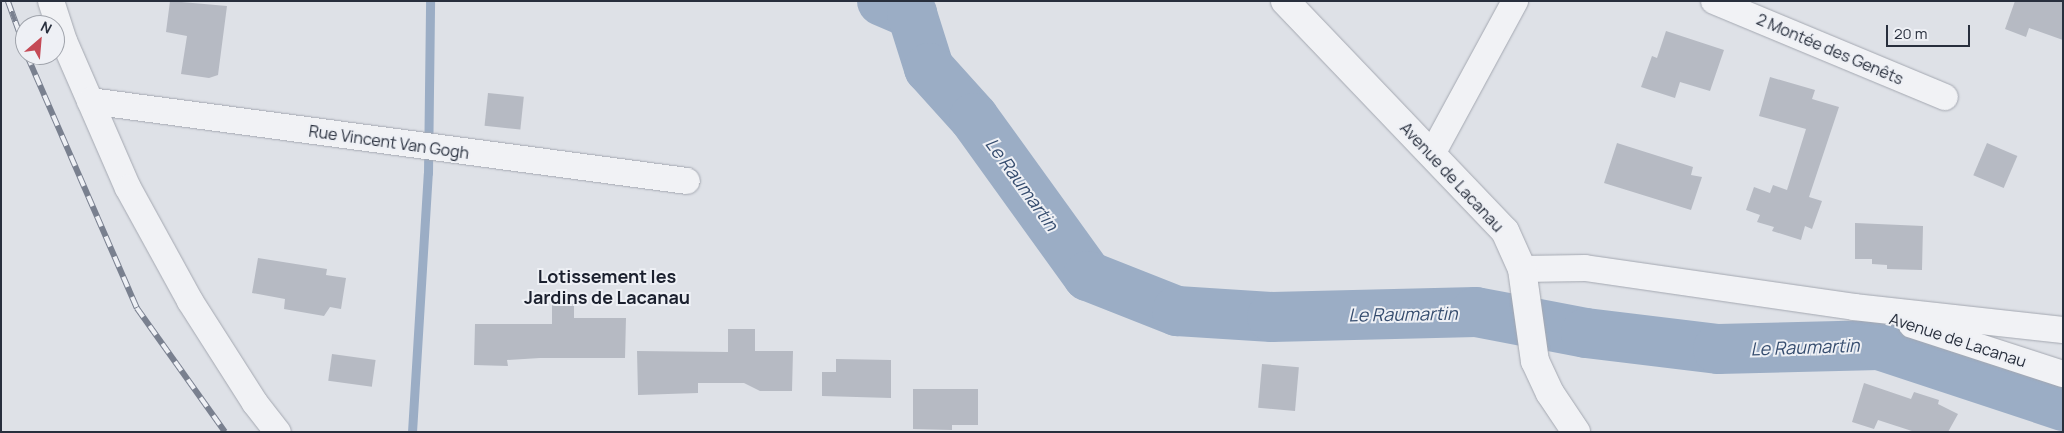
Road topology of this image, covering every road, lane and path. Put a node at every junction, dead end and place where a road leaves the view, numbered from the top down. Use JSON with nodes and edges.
{"nodes":[{"id":1,"x":51,"y":1,"type":"edge"},
{"id":2,"x":1285,"y":1,"type":"edge"},
{"id":3,"x":1515,"y":1,"type":"edge"},
{"id":4,"x":1714,"y":1,"type":"edge"},
{"id":5,"x":1945,"y":97,"type":"dead end"},
{"id":6,"x":90,"y":101,"type":"junction"},
{"id":7,"x":1432,"y":154,"type":"junction"},
{"id":8,"x":687,"y":181,"type":"dead end"},
{"id":9,"x":1522,"y":269,"type":"junction"},
{"id":10,"x":1854,"y":307,"type":"junction"},
{"id":11,"x":2063,"y":330,"type":"edge"},
{"id":12,"x":2063,"y":374,"type":"edge"},
{"id":13,"x":278,"y":432,"type":"edge"},
{"id":14,"x":1576,"y":432,"type":"edge"}],
"edges":[{"from":1,"to":6,"type":"street"},
{"from":2,"to":7,"type":"street","name":"Avenue de Lacanau"},
{"from":3,"to":7,"type":"street"},
{"from":4,"to":5,"type":"street","name":"2 Montée des Genêts"},
{"from":6,"to":8,"type":"street","name":"Rue Vincent Van Gogh"},
{"from":6,"to":13,"type":"street"},
{"from":7,"to":9,"type":"street","name":"Avenue de Lacanau"},
{"from":9,"to":10,"type":"street","name":"Avenue de Lacanau"},
{"from":9,"to":14,"type":"street"},
{"from":10,"to":11,"type":"street","name":"Avenue de Lacanau"},
{"from":10,"to":12,"type":"street","name":"Avenue de Lacanau"}]}
